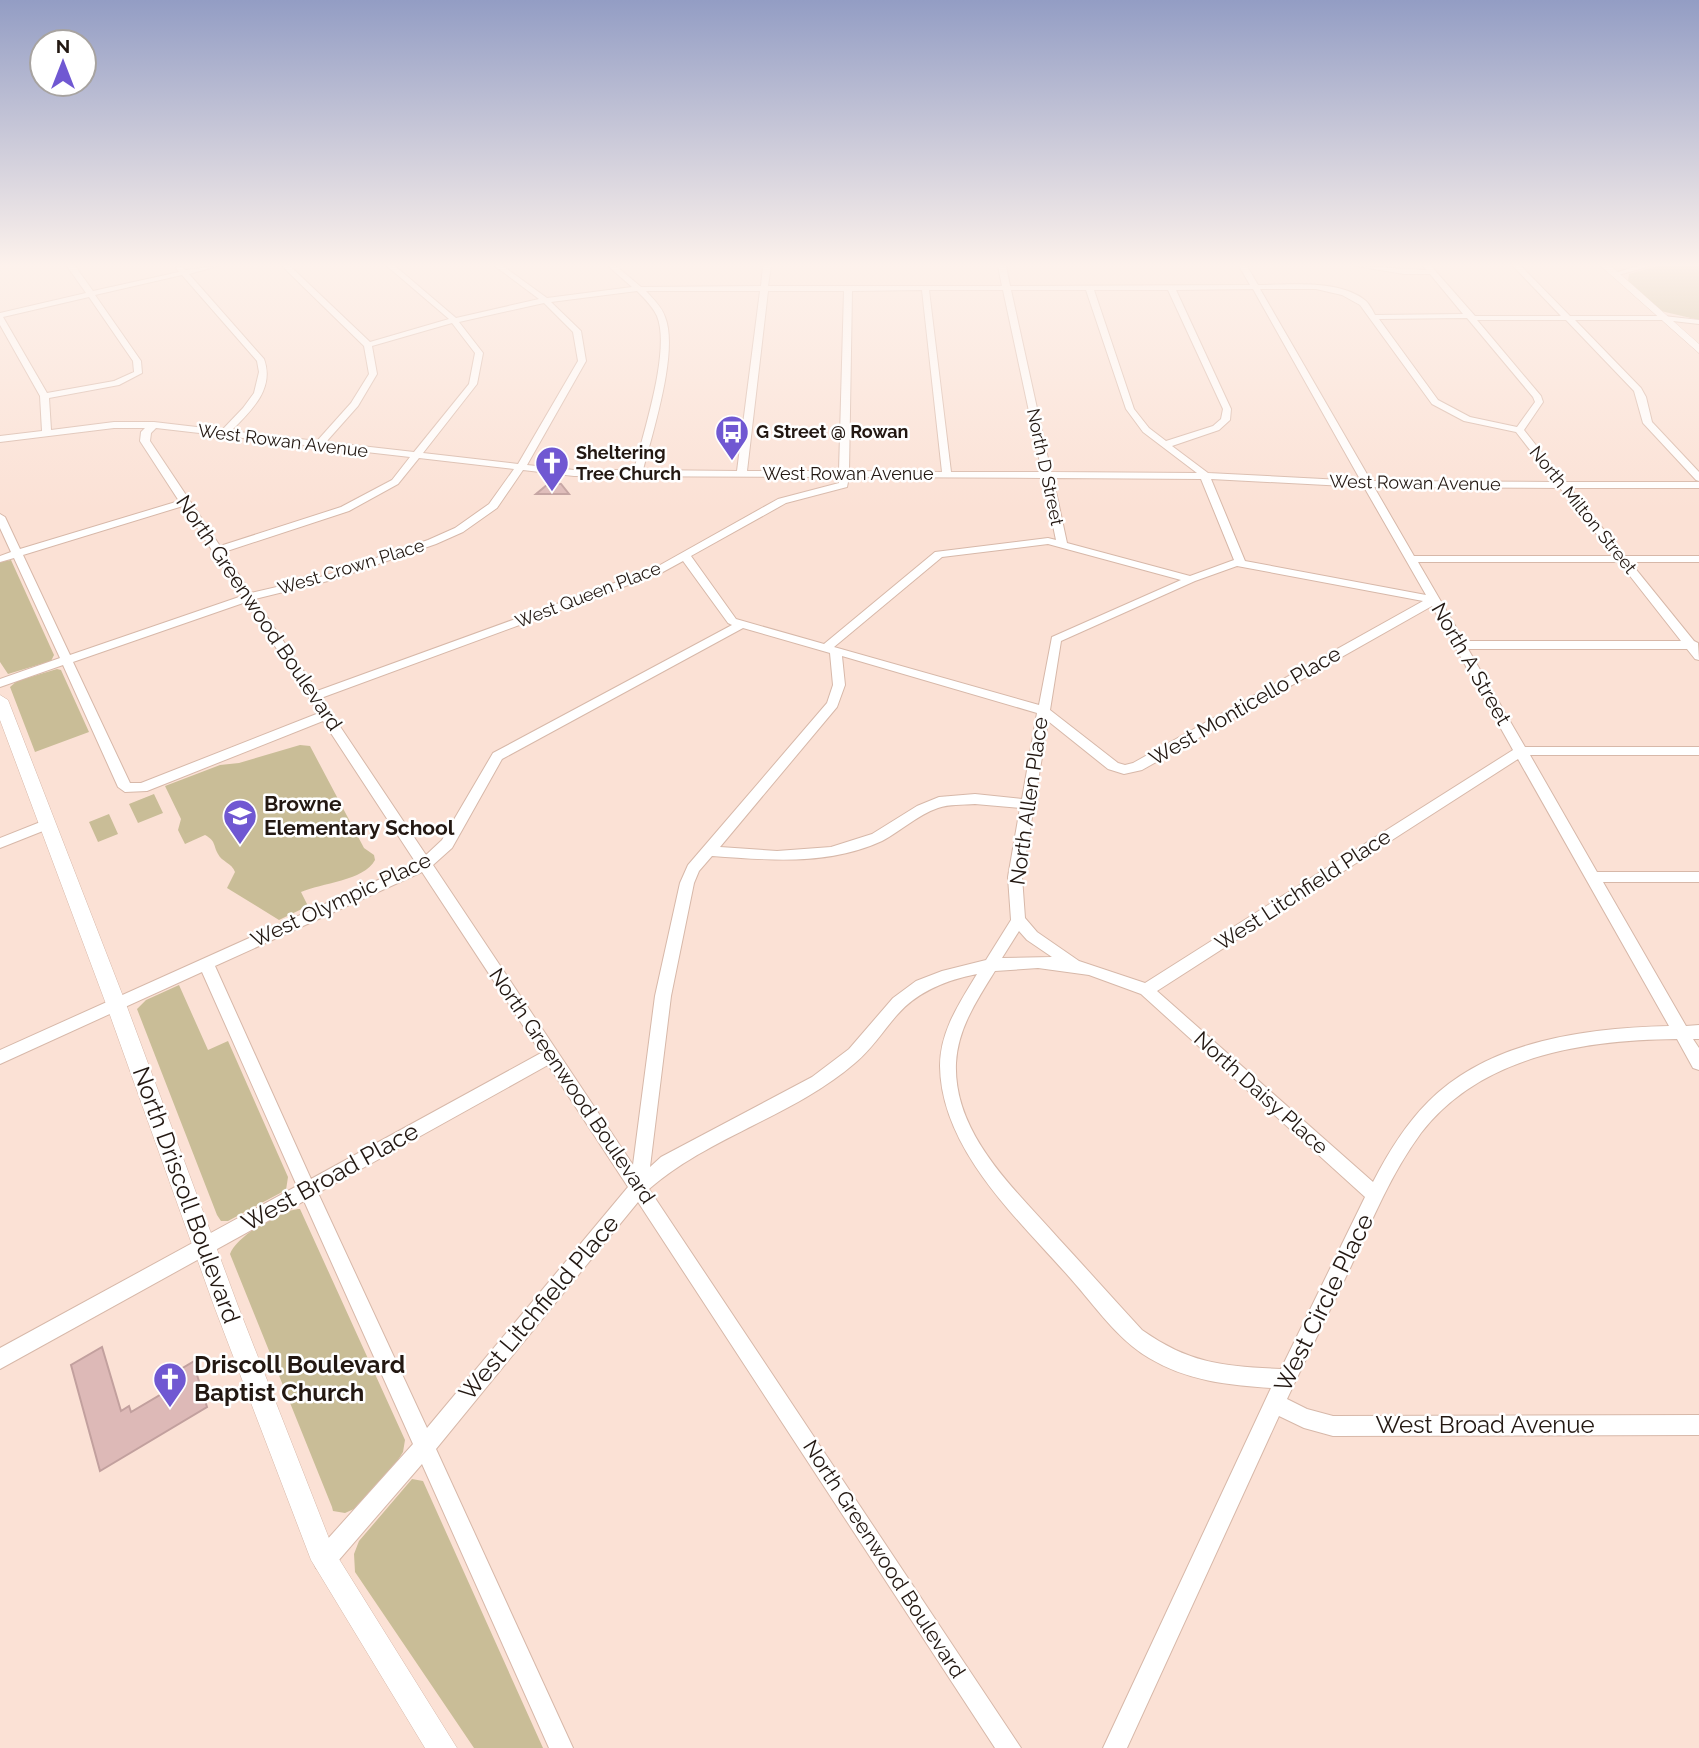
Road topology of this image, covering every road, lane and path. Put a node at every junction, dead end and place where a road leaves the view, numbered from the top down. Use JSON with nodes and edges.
{"nodes":[{"id":1,"x":17,"y":348,"type":"edge"},
{"id":2,"x":128,"y":348,"type":"edge"},
{"id":3,"x":249,"y":348,"type":"edge"},
{"id":4,"x":368,"y":348,"type":"edge"},
{"id":5,"x":475,"y":348,"type":"edge"},
{"id":6,"x":580,"y":348,"type":"edge"},
{"id":7,"x":666,"y":348,"type":"edge"},
{"id":8,"x":758,"y":348,"type":"edge"},
{"id":9,"x":847,"y":348,"type":"edge"},
{"id":10,"x":933,"y":348,"type":"edge"},
{"id":11,"x":1019,"y":348,"type":"edge"},
{"id":12,"x":1110,"y":348,"type":"edge"},
{"id":13,"x":1199,"y":348,"type":"edge"},
{"id":14,"x":1290,"y":348,"type":"edge"},
{"id":15,"x":1397,"y":348,"type":"edge"},
{"id":16,"x":1497,"y":348,"type":"edge"},
{"id":17,"x":1597,"y":348,"type":"edge"},
{"id":18,"x":44,"y":396,"type":"junction"},
{"id":19,"x":154,"y":425,"type":"junction"},
{"id":20,"x":1519,"y":430,"type":"junction"},
{"id":21,"x":47,"y":433,"type":"junction"},
{"id":22,"x":223,"y":434,"type":"junction"},
{"id":23,"x":0,"y":439,"type":"edge"},
{"id":24,"x":318,"y":445,"type":"junction"},
{"id":25,"x":1165,"y":445,"type":"junction"},
{"id":26,"x":418,"y":457,"type":"junction"},
{"id":27,"x":520,"y":468,"type":"junction"},
{"id":28,"x":638,"y":473,"type":"junction"},
{"id":29,"x":742,"y":473,"type":"junction"},
{"id":30,"x":846,"y":474,"type":"junction"},
{"id":31,"x":947,"y":475,"type":"junction"},
{"id":32,"x":1047,"y":475,"type":"junction"},
{"id":33,"x":1205,"y":476,"type":"junction"},
{"id":34,"x":1699,"y":478,"type":"edge"},
{"id":35,"x":1368,"y":484,"type":"junction"},
{"id":36,"x":1565,"y":484,"type":"junction"},
{"id":37,"x":1699,"y":485,"type":"edge"},
{"id":38,"x":186,"y":502,"type":"junction"},
{"id":39,"x":0,"y":517,"type":"edge"},
{"id":40,"x":1062,"y":544,"type":"junction"},
{"id":41,"x":218,"y":550,"type":"junction"},
{"id":42,"x":17,"y":554,"type":"junction"},
{"id":43,"x":685,"y":555,"type":"junction"},
{"id":44,"x":0,"y":559,"type":"edge"},
{"id":45,"x":1410,"y":559,"type":"junction"},
{"id":46,"x":1622,"y":559,"type":"junction"},
{"id":47,"x":1699,"y":559,"type":"edge"},
{"id":48,"x":1238,"y":563,"type":"junction"},
{"id":49,"x":1191,"y":579,"type":"junction"},
{"id":50,"x":250,"y":597,"type":"junction"},
{"id":51,"x":1434,"y":600,"type":"junction"},
{"id":52,"x":742,"y":624,"type":"junction"},
{"id":53,"x":1460,"y":645,"type":"junction"},
{"id":54,"x":1695,"y":645,"type":"edge"},
{"id":55,"x":831,"y":649,"type":"junction"},
{"id":56,"x":1699,"y":656,"type":"edge"},
{"id":57,"x":66,"y":660,"type":"junction"},
{"id":58,"x":0,"y":683,"type":"edge"},
{"id":59,"x":315,"y":696,"type":"junction"},
{"id":60,"x":0,"y":700,"type":"edge"},
{"id":61,"x":1042,"y":710,"type":"junction"},
{"id":62,"x":326,"y":715,"type":"junction"},
{"id":63,"x":1521,"y":751,"type":"junction"},
{"id":64,"x":1699,"y":751,"type":"edge"},
{"id":65,"x":1028,"y":804,"type":"junction"},
{"id":66,"x":48,"y":824,"type":"junction"},
{"id":67,"x":0,"y":843,"type":"edge"},
{"id":68,"x":708,"y":851,"type":"junction"},
{"id":69,"x":426,"y":864,"type":"junction"},
{"id":70,"x":1593,"y":877,"type":"junction"},
{"id":71,"x":1699,"y":877,"type":"edge"},
{"id":72,"x":1018,"y":920,"type":"junction"},
{"id":73,"x":206,"y":963,"type":"junction"},
{"id":74,"x":989,"y":966,"type":"junction"},
{"id":75,"x":1078,"y":966,"type":"junction"},
{"id":76,"x":1146,"y":990,"type":"junction"},
{"id":77,"x":116,"y":1004,"type":"junction"},
{"id":78,"x":1690,"y":1032,"type":"edge"},
{"id":79,"x":550,"y":1056,"type":"junction"},
{"id":80,"x":0,"y":1057,"type":"edge"},
{"id":81,"x":1699,"y":1063,"type":"edge"},
{"id":82,"x":639,"y":1186,"type":"junction"},
{"id":83,"x":306,"y":1190,"type":"junction"},
{"id":84,"x":1376,"y":1196,"type":"junction"},
{"id":85,"x":205,"y":1246,"type":"junction"},
{"id":86,"x":0,"y":1359,"type":"edge"},
{"id":87,"x":1285,"y":1379,"type":"junction"},
{"id":88,"x":1275,"y":1404,"type":"junction"},
{"id":89,"x":1699,"y":1425,"type":"edge"},
{"id":90,"x":425,"y":1446,"type":"junction"},
{"id":91,"x":324,"y":1560,"type":"junction"},
{"id":92,"x":442,"y":1748,"type":"edge"},
{"id":93,"x":561,"y":1748,"type":"edge"},
{"id":94,"x":1009,"y":1748,"type":"edge"},
{"id":95,"x":1115,"y":1748,"type":"edge"}],
"edges":[{"from":1,"to":18,"type":"street"},
{"from":2,"to":18,"type":"street"},
{"from":3,"to":22,"type":"street"},
{"from":4,"to":24,"type":"street"},
{"from":5,"to":26,"type":"street"},
{"from":6,"to":27,"type":"street","name":"West Crown Place"},
{"from":7,"to":28,"type":"street"},
{"from":8,"to":29,"type":"street"},
{"from":9,"to":30,"type":"street"},
{"from":10,"to":31,"type":"street"},
{"from":11,"to":32,"type":"street","name":"North D Street"},
{"from":12,"to":25,"type":"street"},
{"from":13,"to":25,"type":"street"},
{"from":14,"to":35,"type":"street","name":"North A Street"},
{"from":15,"to":20,"type":"street"},
{"from":16,"to":20,"type":"street","name":"North Milton Street"},
{"from":17,"to":34,"type":"street"},
{"from":18,"to":21,"type":"street"},
{"from":19,"to":21,"type":"street","name":"West Rowan Avenue"},
{"from":19,"to":22,"type":"street","name":"West Rowan Avenue"},
{"from":19,"to":38,"type":"street","name":"North Greenwood Boulevard"},
{"from":20,"to":36,"type":"street","name":"North Milton Street"},
{"from":21,"to":23,"type":"street","name":"West Rowan Avenue"},
{"from":22,"to":24,"type":"street","name":"West Rowan Avenue"},
{"from":24,"to":26,"type":"street","name":"West Rowan Avenue"},
{"from":25,"to":33,"type":"street"},
{"from":26,"to":27,"type":"street","name":"West Rowan Avenue"},
{"from":26,"to":41,"type":"street"},
{"from":27,"to":28,"type":"street","name":"West Rowan Avenue"},
{"from":27,"to":50,"type":"street","name":"West Crown Place"},
{"from":28,"to":29,"type":"street","name":"West Rowan Avenue"},
{"from":29,"to":30,"type":"street","name":"West Rowan Avenue"},
{"from":30,"to":31,"type":"street","name":"West Rowan Avenue"},
{"from":30,"to":43,"type":"street","name":"West Queen Place"},
{"from":31,"to":32,"type":"street","name":"West Rowan Avenue"},
{"from":32,"to":33,"type":"street","name":"West Rowan Avenue"},
{"from":32,"to":40,"type":"street","name":"North D Street"},
{"from":33,"to":35,"type":"street","name":"West Rowan Avenue"},
{"from":33,"to":48,"type":"street"},
{"from":35,"to":36,"type":"street","name":"West Rowan Avenue"},
{"from":35,"to":45,"type":"street","name":"North A Street"},
{"from":36,"to":37,"type":"street","name":"West Rowan Avenue"},
{"from":36,"to":46,"type":"street","name":"North Milton Street"},
{"from":38,"to":41,"type":"street","name":"North Greenwood Boulevard"},
{"from":38,"to":42,"type":"street"},
{"from":39,"to":42,"type":"street"},
{"from":40,"to":49,"type":"street"},
{"from":40,"to":55,"type":"street"},
{"from":41,"to":50,"type":"street","name":"North Greenwood Boulevard"},
{"from":42,"to":44,"type":"street"},
{"from":42,"to":57,"type":"street"},
{"from":43,"to":52,"type":"street"},
{"from":43,"to":59,"type":"street","name":"West Queen Place"},
{"from":45,"to":46,"type":"street"},
{"from":45,"to":51,"type":"street","name":"North A Street"},
{"from":46,"to":47,"type":"street"},
{"from":46,"to":54,"type":"street","name":"North Milton Street"},
{"from":48,"to":49,"type":"street","name":"North Allen Place"},
{"from":48,"to":51,"type":"street"},
{"from":49,"to":61,"type":"street","name":"North Allen Place"},
{"from":50,"to":57,"type":"street","name":"West Crown Place"},
{"from":50,"to":59,"type":"street","name":"North Greenwood Boulevard"},
{"from":51,"to":53,"type":"street","name":"North A Street"},
{"from":51,"to":61,"type":"street","name":"West Monticello Place"},
{"from":52,"to":55,"type":"street","name":"West Monticello Place"},
{"from":52,"to":69,"type":"street","name":"West Olympic Place"},
{"from":53,"to":54,"type":"street"},
{"from":53,"to":63,"type":"street","name":"North A Street"},
{"from":54,"to":56,"type":"street","name":"North Milton Street"},
{"from":55,"to":61,"type":"street","name":"West Monticello Place"},
{"from":55,"to":68,"type":"street"},
{"from":57,"to":58,"type":"street","name":"West Crown Place"},
{"from":57,"to":62,"type":"street"},
{"from":59,"to":62,"type":"street","name":"North Greenwood Boulevard"},
{"from":60,"to":66,"type":"main road","name":"North Driscoll Boulevard"},
{"from":61,"to":65,"type":"street","name":"North Allen Place"},
{"from":62,"to":69,"type":"street","name":"North Greenwood Boulevard"},
{"from":63,"to":64,"type":"street"},
{"from":63,"to":70,"type":"street","name":"North A Street"},
{"from":63,"to":76,"type":"street","name":"West Litchfield Place"},
{"from":65,"to":68,"type":"street"},
{"from":65,"to":72,"type":"street","name":"North Allen Place"},
{"from":66,"to":67,"type":"street"},
{"from":66,"to":77,"type":"main road","name":"North Driscoll Boulevard"},
{"from":68,"to":82,"type":"street"},
{"from":69,"to":73,"type":"street","name":"West Olympic Place"},
{"from":69,"to":79,"type":"street","name":"North Greenwood Boulevard"},
{"from":70,"to":71,"type":"street"},
{"from":70,"to":78,"type":"street","name":"North A Street"},
{"from":72,"to":74,"type":"street"},
{"from":72,"to":75,"type":"street","name":"West Litchfield Place"},
{"from":73,"to":77,"type":"street","name":"West Olympic Place"},
{"from":73,"to":83,"type":"street"},
{"from":74,"to":75,"type":"street","name":"West Litchfield Place"},
{"from":74,"to":82,"type":"street","name":"West Litchfield Place"},
{"from":74,"to":87,"type":"street"},
{"from":75,"to":76,"type":"street","name":"West Litchfield Place"},
{"from":76,"to":84,"type":"street","name":"North Daisy Place"},
{"from":77,"to":80,"type":"street","name":"West Olympic Place"},
{"from":77,"to":85,"type":"main road","name":"North Driscoll Boulevard"},
{"from":78,"to":81,"type":"street","name":"North A Street"},
{"from":78,"to":84,"type":"street","name":"West Circle Place"},
{"from":79,"to":82,"type":"street","name":"North Greenwood Boulevard"},
{"from":79,"to":83,"type":"street","name":"West Broad Place"},
{"from":82,"to":90,"type":"street","name":"West Litchfield Place"},
{"from":82,"to":94,"type":"street","name":"North Greenwood Boulevard"},
{"from":83,"to":85,"type":"street","name":"West Broad Place"},
{"from":83,"to":90,"type":"street"},
{"from":84,"to":87,"type":"street","name":"West Circle Place"},
{"from":85,"to":86,"type":"street","name":"West Broad Place"},
{"from":85,"to":91,"type":"main road","name":"North Driscoll Boulevard"},
{"from":87,"to":88,"type":"street","name":"West Circle Place"},
{"from":88,"to":89,"type":"street","name":"West Broad Avenue"},
{"from":88,"to":95,"type":"street","name":"West Circle Place"},
{"from":90,"to":91,"type":"street","name":"West Litchfield Place"},
{"from":90,"to":93,"type":"street"},
{"from":91,"to":92,"type":"main road","name":"North Driscoll Boulevard"}]}
